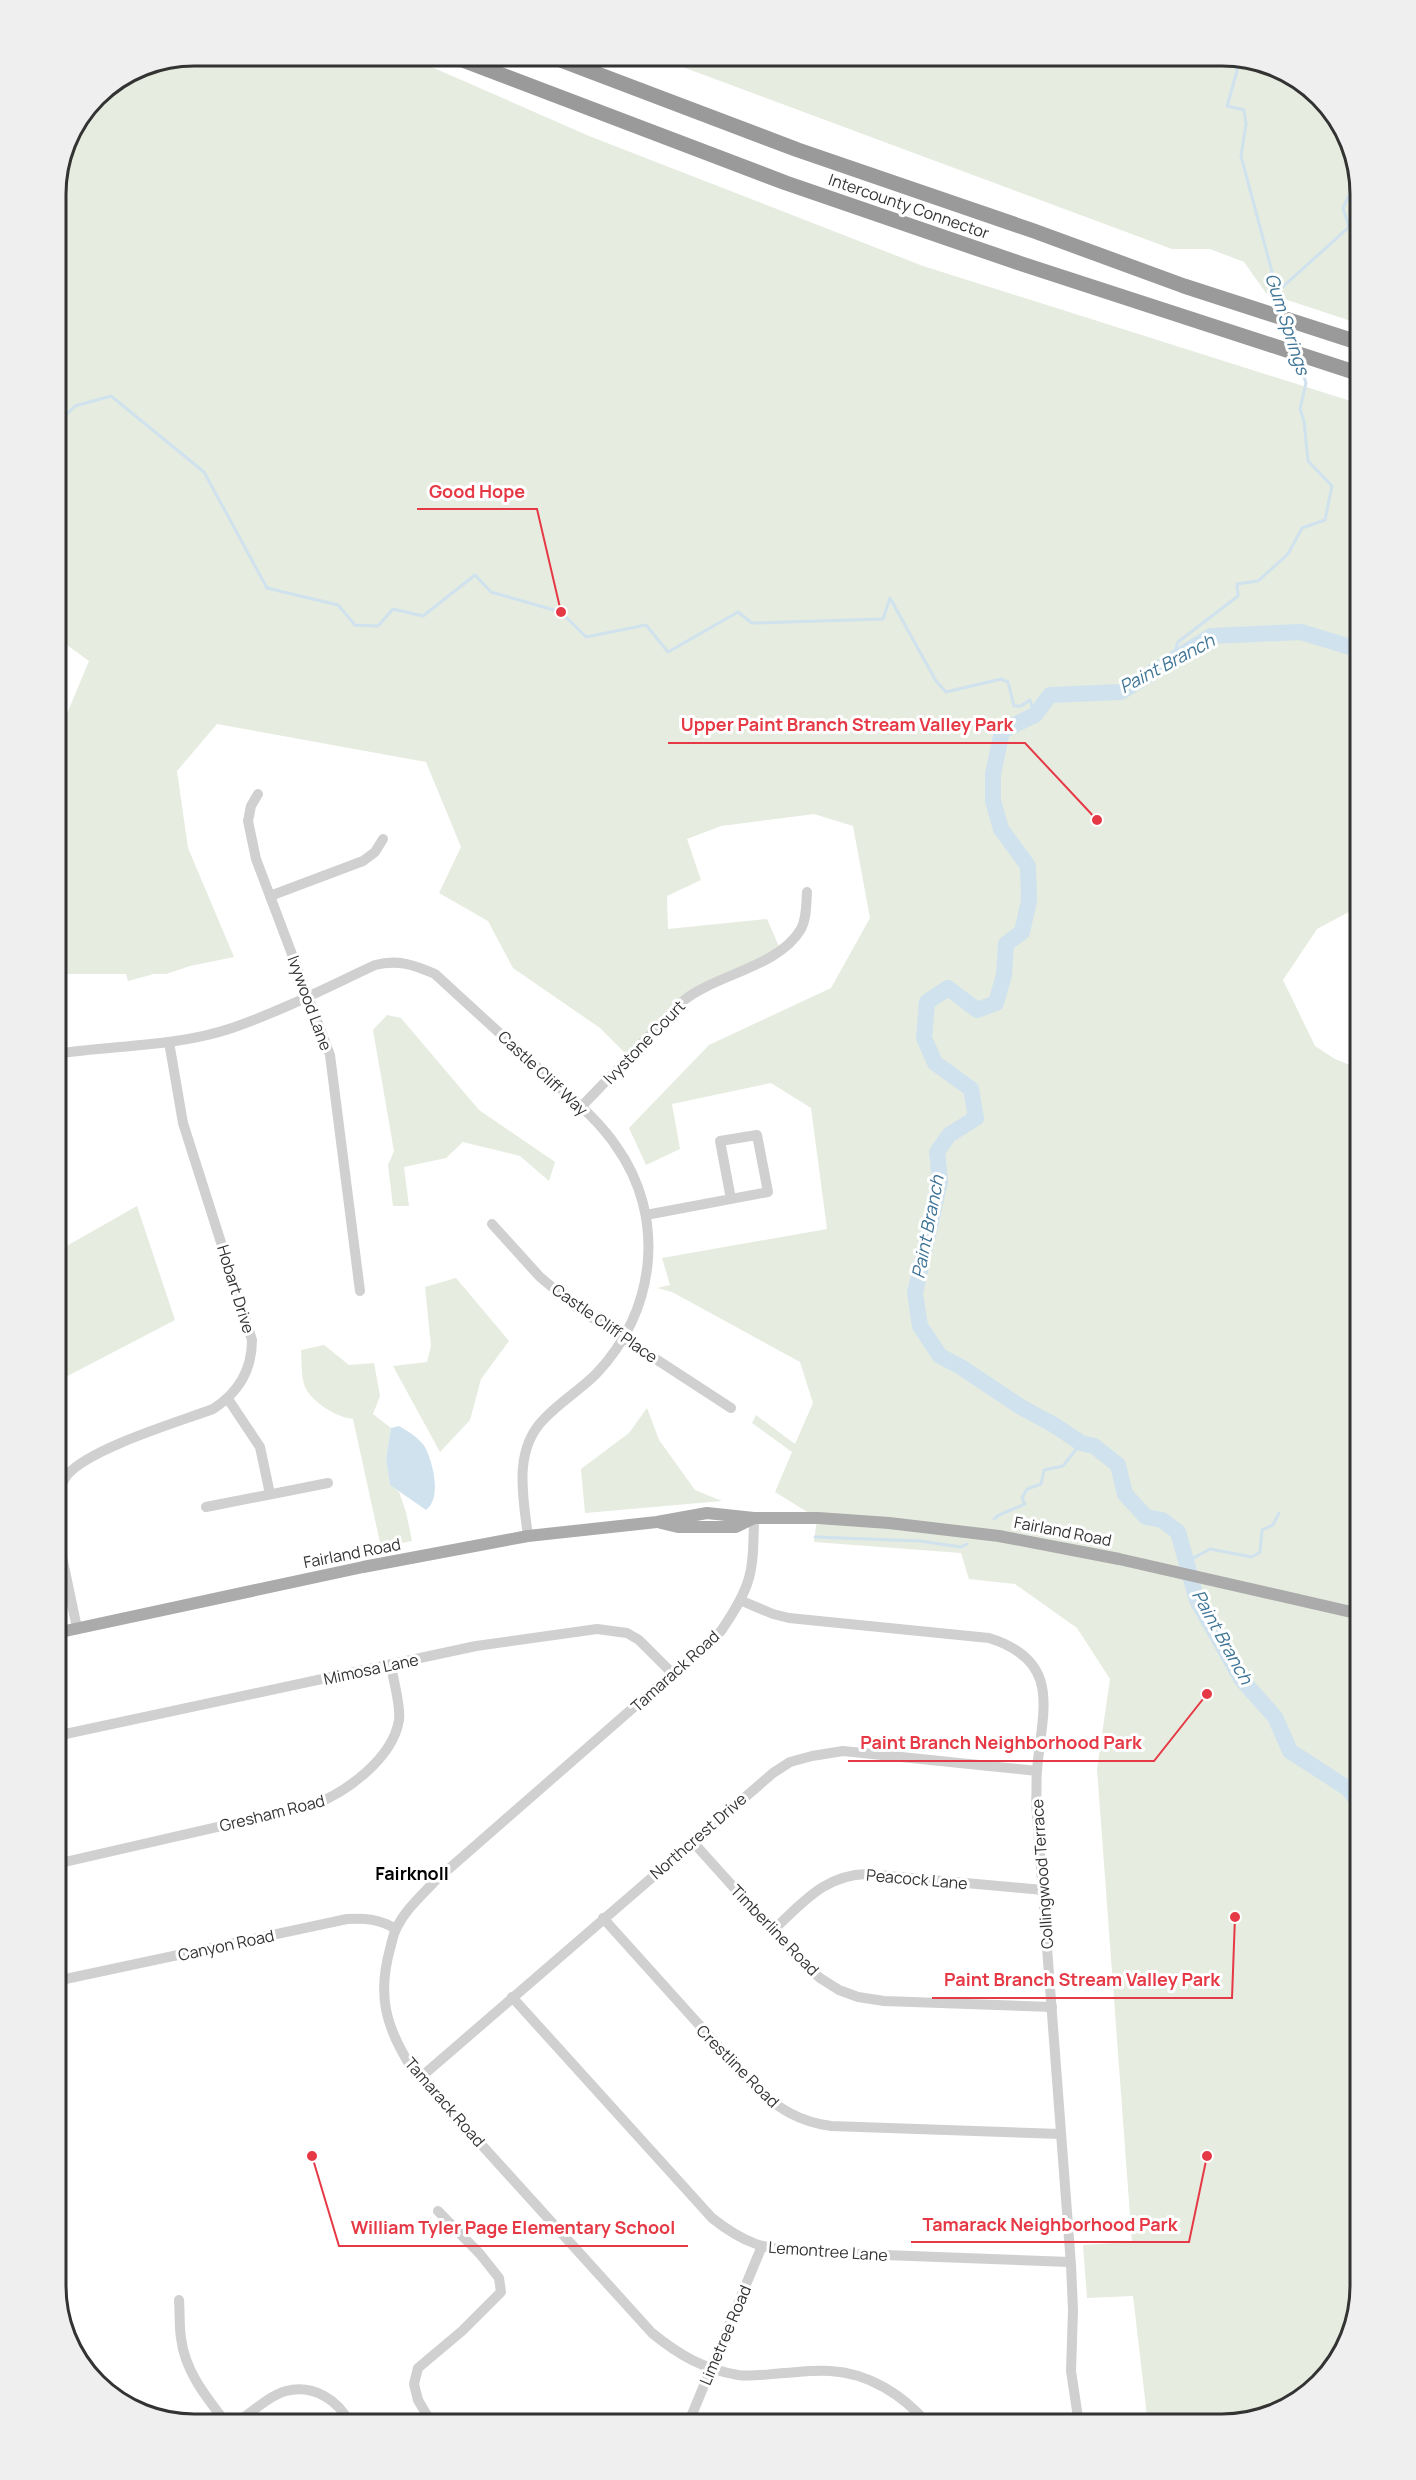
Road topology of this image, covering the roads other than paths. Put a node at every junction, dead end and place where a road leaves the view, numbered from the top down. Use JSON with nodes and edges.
{"nodes":[{"id":1,"x":478,"y":66,"type":"edge"},
{"id":2,"x":576,"y":66,"type":"edge"},
{"id":3,"x":1350,"y":340,"type":"edge"},
{"id":4,"x":1350,"y":371,"type":"edge"},
{"id":5,"x":258,"y":794,"type":"dead end"},
{"id":6,"x":383,"y":839,"type":"dead end"},
{"id":7,"x":807,"y":892,"type":"dead end"},
{"id":8,"x":270,"y":896,"type":"junction"},
{"id":9,"x":308,"y":996,"type":"junction"},
{"id":10,"x":169,"y":1042,"type":"junction"},
{"id":11,"x":66,"y":1053,"type":"edge"},
{"id":12,"x":581,"y":1107,"type":"junction"},
{"id":13,"x":732,"y":1199,"type":"junction"},
{"id":14,"x":646,"y":1215,"type":"junction"},
{"id":15,"x":492,"y":1224,"type":"dead end"},
{"id":16,"x":360,"y":1291,"type":"dead end"},
{"id":17,"x":624,"y":1338,"type":"junction"},
{"id":18,"x":228,"y":1399,"type":"junction"},
{"id":19,"x":731,"y":1408,"type":"dead end"},
{"id":20,"x":66,"y":1478,"type":"edge"},
{"id":21,"x":328,"y":1484,"type":"dead end"},
{"id":22,"x":270,"y":1494,"type":"junction"},
{"id":23,"x":206,"y":1507,"type":"dead end"},
{"id":24,"x":754,"y":1518,"type":"junction"},
{"id":25,"x":528,"y":1536,"type":"junction"},
{"id":26,"x":66,"y":1576,"type":"edge"},
{"id":27,"x":742,"y":1601,"type":"junction"},
{"id":28,"x":1350,"y":1612,"type":"edge"},
{"id":29,"x":77,"y":1628,"type":"junction"},
{"id":30,"x":66,"y":1630,"type":"edge"},
{"id":31,"x":391,"y":1665,"type":"junction"},
{"id":32,"x":673,"y":1674,"type":"junction"},
{"id":33,"x":66,"y":1734,"type":"edge"},
{"id":34,"x":1037,"y":1771,"type":"junction"},
{"id":35,"x":692,"y":1841,"type":"junction"},
{"id":36,"x":66,"y":1862,"type":"edge"},
{"id":37,"x":1043,"y":1890,"type":"junction"},
{"id":38,"x":603,"y":1918,"type":"junction"},
{"id":39,"x":396,"y":1929,"type":"junction"},
{"id":40,"x":773,"y":1930,"type":"junction"},
{"id":41,"x":66,"y":1979,"type":"edge"},
{"id":42,"x":512,"y":1997,"type":"junction"},
{"id":43,"x":1052,"y":2007,"type":"junction"},
{"id":44,"x":421,"y":2077,"type":"junction"},
{"id":45,"x":1061,"y":2134,"type":"junction"},
{"id":46,"x":438,"y":2211,"type":"dead end"},
{"id":47,"x":762,"y":2246,"type":"junction"},
{"id":48,"x":1070,"y":2262,"type":"junction"},
{"id":49,"x":179,"y":2300,"type":"dead end"},
{"id":50,"x":711,"y":2369,"type":"junction"},
{"id":51,"x":219,"y":2414,"type":"edge"},
{"id":52,"x":249,"y":2414,"type":"edge"},
{"id":53,"x":344,"y":2414,"type":"edge"},
{"id":54,"x":426,"y":2414,"type":"edge"},
{"id":55,"x":692,"y":2414,"type":"edge"},
{"id":56,"x":919,"y":2414,"type":"edge"},
{"id":57,"x":1077,"y":2414,"type":"edge"}],
"edges":[{"from":1,"to":4,"type":"highway","name":"Intercounty Connector"},
{"from":2,"to":3,"type":"highway","name":"Intercounty Connector"},
{"from":5,"to":8,"type":"street","name":"Ivywood Lane"},
{"from":6,"to":8,"type":"street"},
{"from":7,"to":12,"type":"street","name":"Ivystone Court"},
{"from":8,"to":9,"type":"street","name":"Ivywood Lane"},
{"from":9,"to":10,"type":"street","name":"Castle Cliff Way"},
{"from":9,"to":12,"type":"street","name":"Castle Cliff Way"},
{"from":9,"to":16,"type":"street","name":"Ivywood Lane"},
{"from":10,"to":11,"type":"street","name":"Castle Cliff Way"},
{"from":10,"to":18,"type":"street","name":"Hobart Drive"},
{"from":12,"to":14,"type":"street","name":"Castle Cliff Way"},
{"from":13,"to":13,"type":"street"},
{"from":13,"to":14,"type":"street"},
{"from":14,"to":17,"type":"street","name":"Castle Cliff Way"},
{"from":15,"to":17,"type":"street","name":"Castle Cliff Place"},
{"from":17,"to":19,"type":"street","name":"Castle Cliff Place"},
{"from":17,"to":25,"type":"street","name":"Castle Cliff Way"},
{"from":18,"to":20,"type":"street","name":"Hobart Drive"},
{"from":18,"to":22,"type":"street"},
{"from":21,"to":22,"type":"street"},
{"from":22,"to":23,"type":"street"},
{"from":24,"to":25,"type":"main road","name":"Fairland Road"},
{"from":24,"to":27,"type":"street","name":"Tamarack Road"},
{"from":24,"to":28,"type":"main road","name":"Fairland Road"},
{"from":25,"to":29,"type":"main road","name":"Fairland Road"},
{"from":26,"to":29,"type":"street"},
{"from":27,"to":32,"type":"street","name":"Tamarack Road"},
{"from":27,"to":34,"type":"street","name":"Collingwood Terrace"},
{"from":29,"to":30,"type":"main road","name":"Fairland Road"},
{"from":31,"to":32,"type":"street","name":"Mimosa Lane"},
{"from":31,"to":33,"type":"street","name":"Mimosa Lane"},
{"from":31,"to":36,"type":"street","name":"Gresham Road"},
{"from":32,"to":39,"type":"street","name":"Tamarack Road"},
{"from":34,"to":35,"type":"street","name":"Northcrest Drive"},
{"from":34,"to":37,"type":"street","name":"Collingwood Terrace"},
{"from":35,"to":38,"type":"street","name":"Northcrest Drive"},
{"from":35,"to":40,"type":"street","name":"Timberline Road"},
{"from":37,"to":40,"type":"street","name":"Peacock Lane"},
{"from":37,"to":43,"type":"street","name":"Collingwood Terrace"},
{"from":38,"to":42,"type":"street","name":"Northcrest Drive"},
{"from":38,"to":45,"type":"street","name":"Crestline Road"},
{"from":39,"to":41,"type":"street","name":"Canyon Road"},
{"from":39,"to":44,"type":"street","name":"Tamarack Road"},
{"from":40,"to":43,"type":"street","name":"Timberline Road"},
{"from":42,"to":44,"type":"street","name":"Northcrest Drive"},
{"from":42,"to":47,"type":"street","name":"Lemontree Lane"},
{"from":43,"to":45,"type":"street","name":"Collingwood Terrace"},
{"from":44,"to":50,"type":"street","name":"Tamarack Road"},
{"from":45,"to":48,"type":"street","name":"Collingwood Terrace"},
{"from":46,"to":54,"type":"street"},
{"from":47,"to":48,"type":"street","name":"Lemontree Lane"},
{"from":47,"to":50,"type":"street","name":"Limetree Road"},
{"from":48,"to":57,"type":"street","name":"Collingwood Terrace"},
{"from":49,"to":51,"type":"street"},
{"from":50,"to":55,"type":"street","name":"Limetree Road"},
{"from":50,"to":56,"type":"street","name":"Tamarack Road"},
{"from":52,"to":53,"type":"street"}]}
